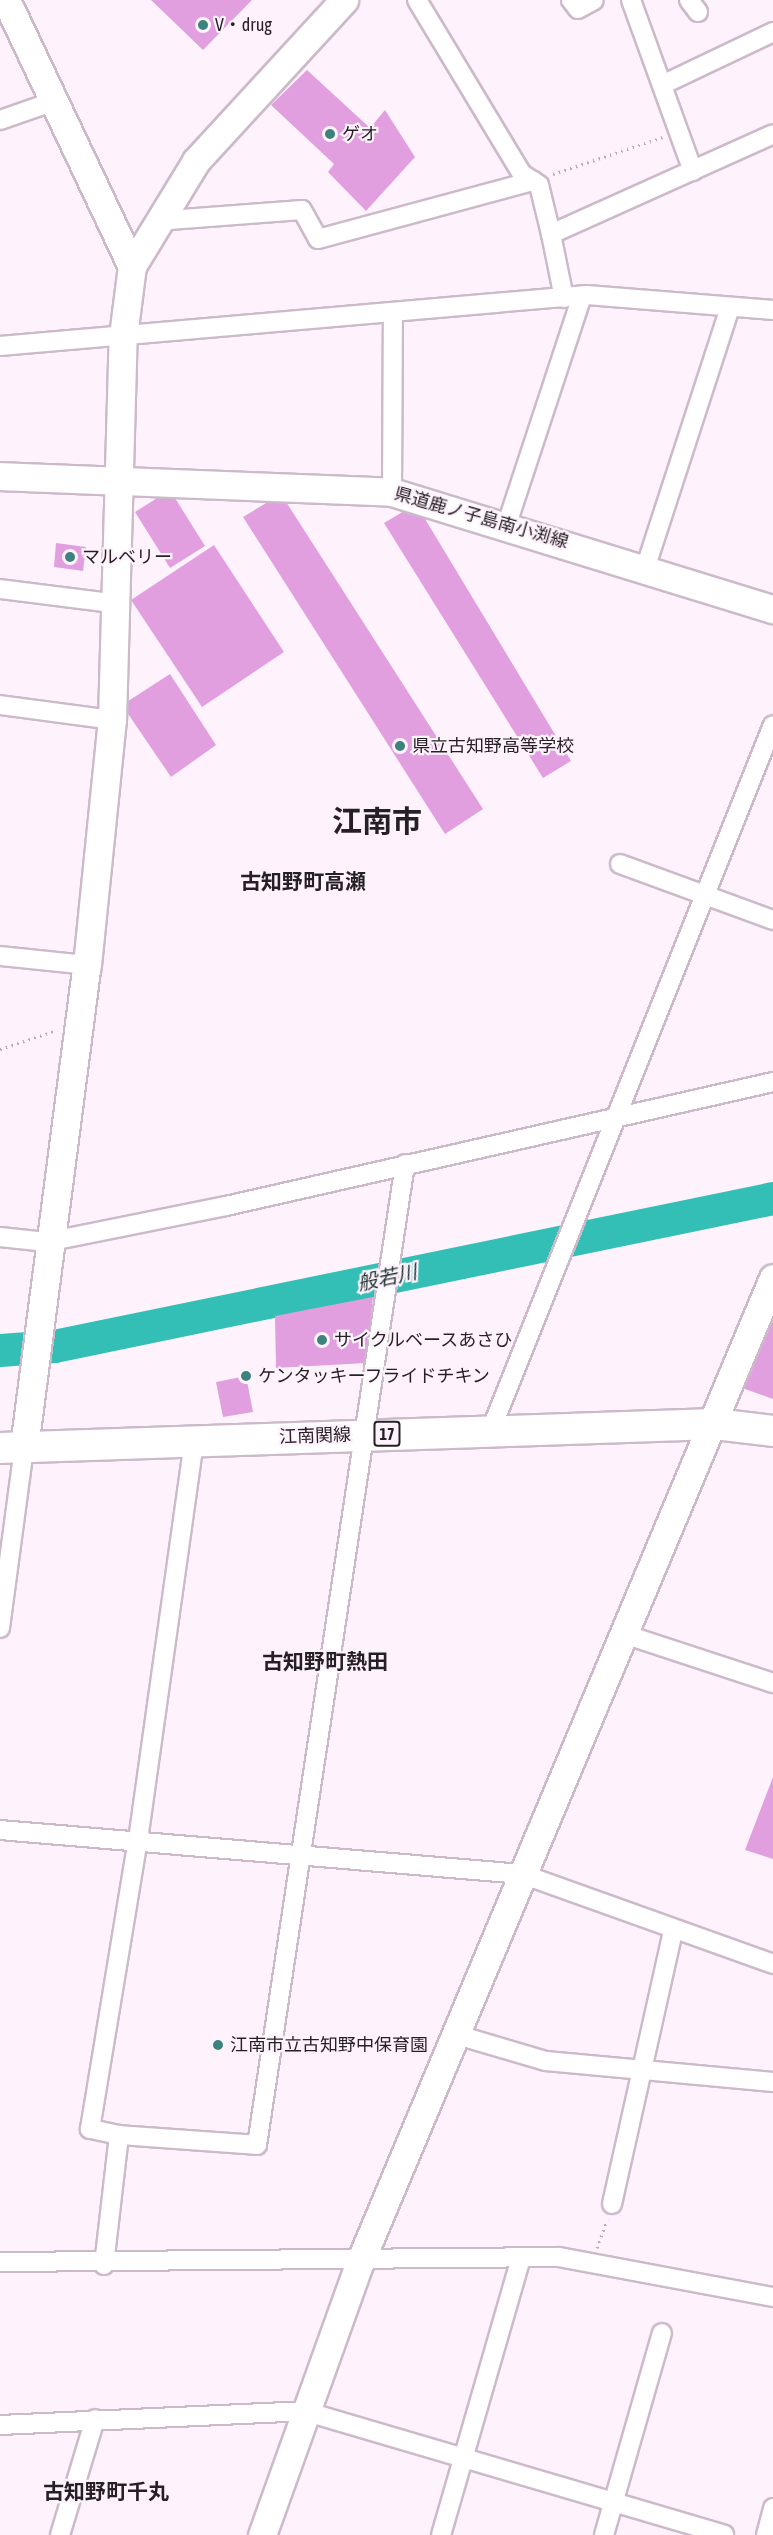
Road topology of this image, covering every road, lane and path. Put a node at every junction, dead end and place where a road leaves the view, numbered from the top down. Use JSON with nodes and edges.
{"nodes":[{"id":1,"x":344,"y":0,"type":"edge"},
{"id":2,"x":417,"y":0,"type":"edge"},
{"id":3,"x":571,"y":0,"type":"edge"},
{"id":4,"x":594,"y":0,"type":"edge"},
{"id":5,"x":631,"y":0,"type":"edge"},
{"id":6,"x":9,"y":2,"type":"edge"},
{"id":7,"x":773,"y":32,"type":"edge"},
{"id":8,"x":662,"y":85,"type":"junction"},
{"id":9,"x":52,"y":102,"type":"junction"},
{"id":10,"x":0,"y":120,"type":"edge"},
{"id":11,"x":679,"y":132,"type":"junction"},
{"id":12,"x":773,"y":134,"type":"edge"},
{"id":13,"x":693,"y":171,"type":"junction"},
{"id":14,"x":533,"y":181,"type":"junction"},
{"id":15,"x":156,"y":221,"type":"junction"},
{"id":16,"x":551,"y":234,"type":"junction"},
{"id":17,"x":132,"y":266,"type":"junction"},
{"id":18,"x":573,"y":297,"type":"junction"},
{"id":19,"x":730,"y":308,"type":"junction"},
{"id":20,"x":773,"y":310,"type":"edge"},
{"id":21,"x":393,"y":314,"type":"junction"},
{"id":22,"x":123,"y":336,"type":"junction"},
{"id":23,"x":0,"y":346,"type":"edge"},
{"id":24,"x":0,"y":477,"type":"edge"},
{"id":25,"x":120,"y":481,"type":"junction"},
{"id":26,"x":392,"y":492,"type":"junction"},
{"id":27,"x":507,"y":524,"type":"junction"},
{"id":28,"x":646,"y":566,"type":"junction"},
{"id":29,"x":0,"y":589,"type":"edge"},
{"id":30,"x":119,"y":604,"type":"junction"},
{"id":31,"x":773,"y":609,"type":"edge"},
{"id":32,"x":0,"y":705,"type":"edge"},
{"id":33,"x":112,"y":720,"type":"junction"},
{"id":34,"x":773,"y":724,"type":"edge"},
{"id":35,"x":620,"y":864,"type":"dead end"},
{"id":36,"x":703,"y":896,"type":"junction"},
{"id":37,"x":773,"y":921,"type":"edge"},
{"id":38,"x":0,"y":956,"type":"edge"},
{"id":39,"x":87,"y":965,"type":"junction"},
{"id":40,"x":78,"y":1023,"type":"junction"},
{"id":41,"x":0,"y":1049,"type":"edge"},
{"id":42,"x":773,"y":1082,"type":"edge"},
{"id":43,"x":613,"y":1114,"type":"junction"},
{"id":44,"x":405,"y":1164,"type":"junction"},
{"id":45,"x":0,"y":1237,"type":"edge"},
{"id":46,"x":47,"y":1242,"type":"junction"},
{"id":47,"x":773,"y":1278,"type":"edge"},
{"id":48,"x":715,"y":1424,"type":"junction"},
{"id":49,"x":491,"y":1430,"type":"junction"},
{"id":50,"x":773,"y":1431,"type":"edge"},
{"id":51,"x":366,"y":1434,"type":"junction"},
{"id":52,"x":194,"y":1440,"type":"junction"},
{"id":53,"x":12,"y":1447,"type":"edge"},
{"id":54,"x":0,"y":1629,"type":"edge"},
{"id":55,"x":627,"y":1635,"type":"junction"},
{"id":56,"x":773,"y":1683,"type":"edge"},
{"id":57,"x":0,"y":1830,"type":"edge"},
{"id":58,"x":138,"y":1840,"type":"junction"},
{"id":59,"x":303,"y":1854,"type":"junction"},
{"id":60,"x":522,"y":1874,"type":"junction"},
{"id":61,"x":673,"y":1931,"type":"junction"},
{"id":62,"x":773,"y":1964,"type":"edge"},
{"id":63,"x":454,"y":2034,"type":"junction"},
{"id":64,"x":643,"y":2067,"type":"junction"},
{"id":65,"x":773,"y":2082,"type":"edge"},
{"id":66,"x":119,"y":2135,"type":"junction"},
{"id":67,"x":612,"y":2204,"type":"joint"},
{"id":68,"x":521,"y":2258,"type":"junction"},
{"id":69,"x":0,"y":2262,"type":"edge"},
{"id":70,"x":360,"y":2262,"type":"junction"},
{"id":71,"x":592,"y":2263,"type":"junction"},
{"id":72,"x":104,"y":2265,"type":"junction"},
{"id":73,"x":773,"y":2297,"type":"edge"},
{"id":74,"x":662,"y":2333,"type":"dead end"},
{"id":75,"x":304,"y":2411,"type":"junction"},
{"id":76,"x":95,"y":2419,"type":"junction"},
{"id":77,"x":0,"y":2425,"type":"edge"},
{"id":78,"x":465,"y":2457,"type":"junction"},
{"id":79,"x":613,"y":2501,"type":"junction"},
{"id":80,"x":773,"y":2508,"type":"edge"},
{"id":81,"x":60,"y":2535,"type":"edge"},
{"id":82,"x":262,"y":2535,"type":"edge"},
{"id":83,"x":441,"y":2535,"type":"edge"},
{"id":84,"x":604,"y":2535,"type":"edge"},
{"id":85,"x":724,"y":2535,"type":"edge"},
{"id":86,"x":766,"y":2535,"type":"edge"}],
"edges":[{"from":1,"to":15,"type":"street"},
{"from":2,"to":14,"type":"street"},
{"from":3,"to":4,"type":"street"},
{"from":5,"to":8,"type":"street"},
{"from":6,"to":9,"type":"street"},
{"from":7,"to":8,"type":"street"},
{"from":8,"to":11,"type":"street"},
{"from":9,"to":10,"type":"street"},
{"from":9,"to":17,"type":"street"},
{"from":11,"to":13,"type":"street"},
{"from":11,"to":14,"type":"path"},
{"from":12,"to":13,"type":"street"},
{"from":13,"to":16,"type":"street"},
{"from":14,"to":15,"type":"street"},
{"from":14,"to":16,"type":"street"},
{"from":15,"to":17,"type":"street"},
{"from":16,"to":18,"type":"street"},
{"from":17,"to":22,"type":"street"},
{"from":18,"to":19,"type":"street"},
{"from":18,"to":21,"type":"street"},
{"from":18,"to":27,"type":"street"},
{"from":19,"to":20,"type":"street"},
{"from":19,"to":28,"type":"street"},
{"from":21,"to":22,"type":"street"},
{"from":21,"to":26,"type":"street"},
{"from":22,"to":23,"type":"street"},
{"from":22,"to":25,"type":"street"},
{"from":24,"to":25,"type":"street","name":"県道鹿ノ子島南小渕線"},
{"from":25,"to":26,"type":"street","name":"県道鹿ノ子島南小渕線"},
{"from":25,"to":30,"type":"street"},
{"from":26,"to":27,"type":"street","name":"県道鹿ノ子島南小渕線"},
{"from":27,"to":28,"type":"street","name":"県道鹿ノ子島南小渕線"},
{"from":28,"to":31,"type":"street","name":"県道鹿ノ子島南小渕線"},
{"from":29,"to":30,"type":"street"},
{"from":30,"to":33,"type":"street"},
{"from":32,"to":33,"type":"street"},
{"from":33,"to":39,"type":"street"},
{"from":34,"to":36,"type":"street"},
{"from":35,"to":36,"type":"street"},
{"from":36,"to":37,"type":"street"},
{"from":36,"to":43,"type":"street"},
{"from":38,"to":39,"type":"street"},
{"from":39,"to":40,"type":"street"},
{"from":40,"to":41,"type":"path"},
{"from":40,"to":46,"type":"street"},
{"from":42,"to":43,"type":"street"},
{"from":43,"to":44,"type":"street"},
{"from":43,"to":49,"type":"street"},
{"from":44,"to":46,"type":"street"},
{"from":44,"to":51,"type":"street"},
{"from":45,"to":46,"type":"street"},
{"from":46,"to":53,"type":"street"},
{"from":47,"to":48,"type":"street"},
{"from":48,"to":49,"type":"main road","name":"江南関線","number":"17"},
{"from":48,"to":50,"type":"main road","name":"江南関線","number":"17"},
{"from":48,"to":55,"type":"street"},
{"from":49,"to":51,"type":"main road","name":"江南関線","number":"17"},
{"from":51,"to":52,"type":"main road","name":"江南関線","number":"17"},
{"from":51,"to":59,"type":"street"},
{"from":52,"to":53,"type":"main road","name":"江南関線","number":"17"},
{"from":52,"to":58,"type":"street"},
{"from":53,"to":54,"type":"street"},
{"from":55,"to":56,"type":"street"},
{"from":55,"to":60,"type":"street"},
{"from":57,"to":58,"type":"street"},
{"from":58,"to":59,"type":"street"},
{"from":58,"to":66,"type":"street"},
{"from":59,"to":60,"type":"street"},
{"from":59,"to":66,"type":"street"},
{"from":60,"to":61,"type":"street"},
{"from":60,"to":63,"type":"street"},
{"from":61,"to":62,"type":"street"},
{"from":61,"to":64,"type":"street"},
{"from":63,"to":64,"type":"street"},
{"from":63,"to":70,"type":"street"},
{"from":64,"to":65,"type":"street"},
{"from":64,"to":67,"type":"street"},
{"from":66,"to":72,"type":"street"},
{"from":67,"to":71,"type":"path"},
{"from":68,"to":70,"type":"street"},
{"from":68,"to":71,"type":"street"},
{"from":68,"to":78,"type":"street"},
{"from":69,"to":72,"type":"street"},
{"from":70,"to":72,"type":"street"},
{"from":70,"to":75,"type":"street"},
{"from":71,"to":73,"type":"street"},
{"from":74,"to":79,"type":"street"},
{"from":75,"to":76,"type":"street"},
{"from":75,"to":78,"type":"street"},
{"from":75,"to":82,"type":"street"},
{"from":76,"to":77,"type":"street"},
{"from":76,"to":81,"type":"street"},
{"from":78,"to":79,"type":"street"},
{"from":78,"to":83,"type":"street"},
{"from":79,"to":84,"type":"street"},
{"from":79,"to":85,"type":"street"},
{"from":80,"to":86,"type":"street"}]}
